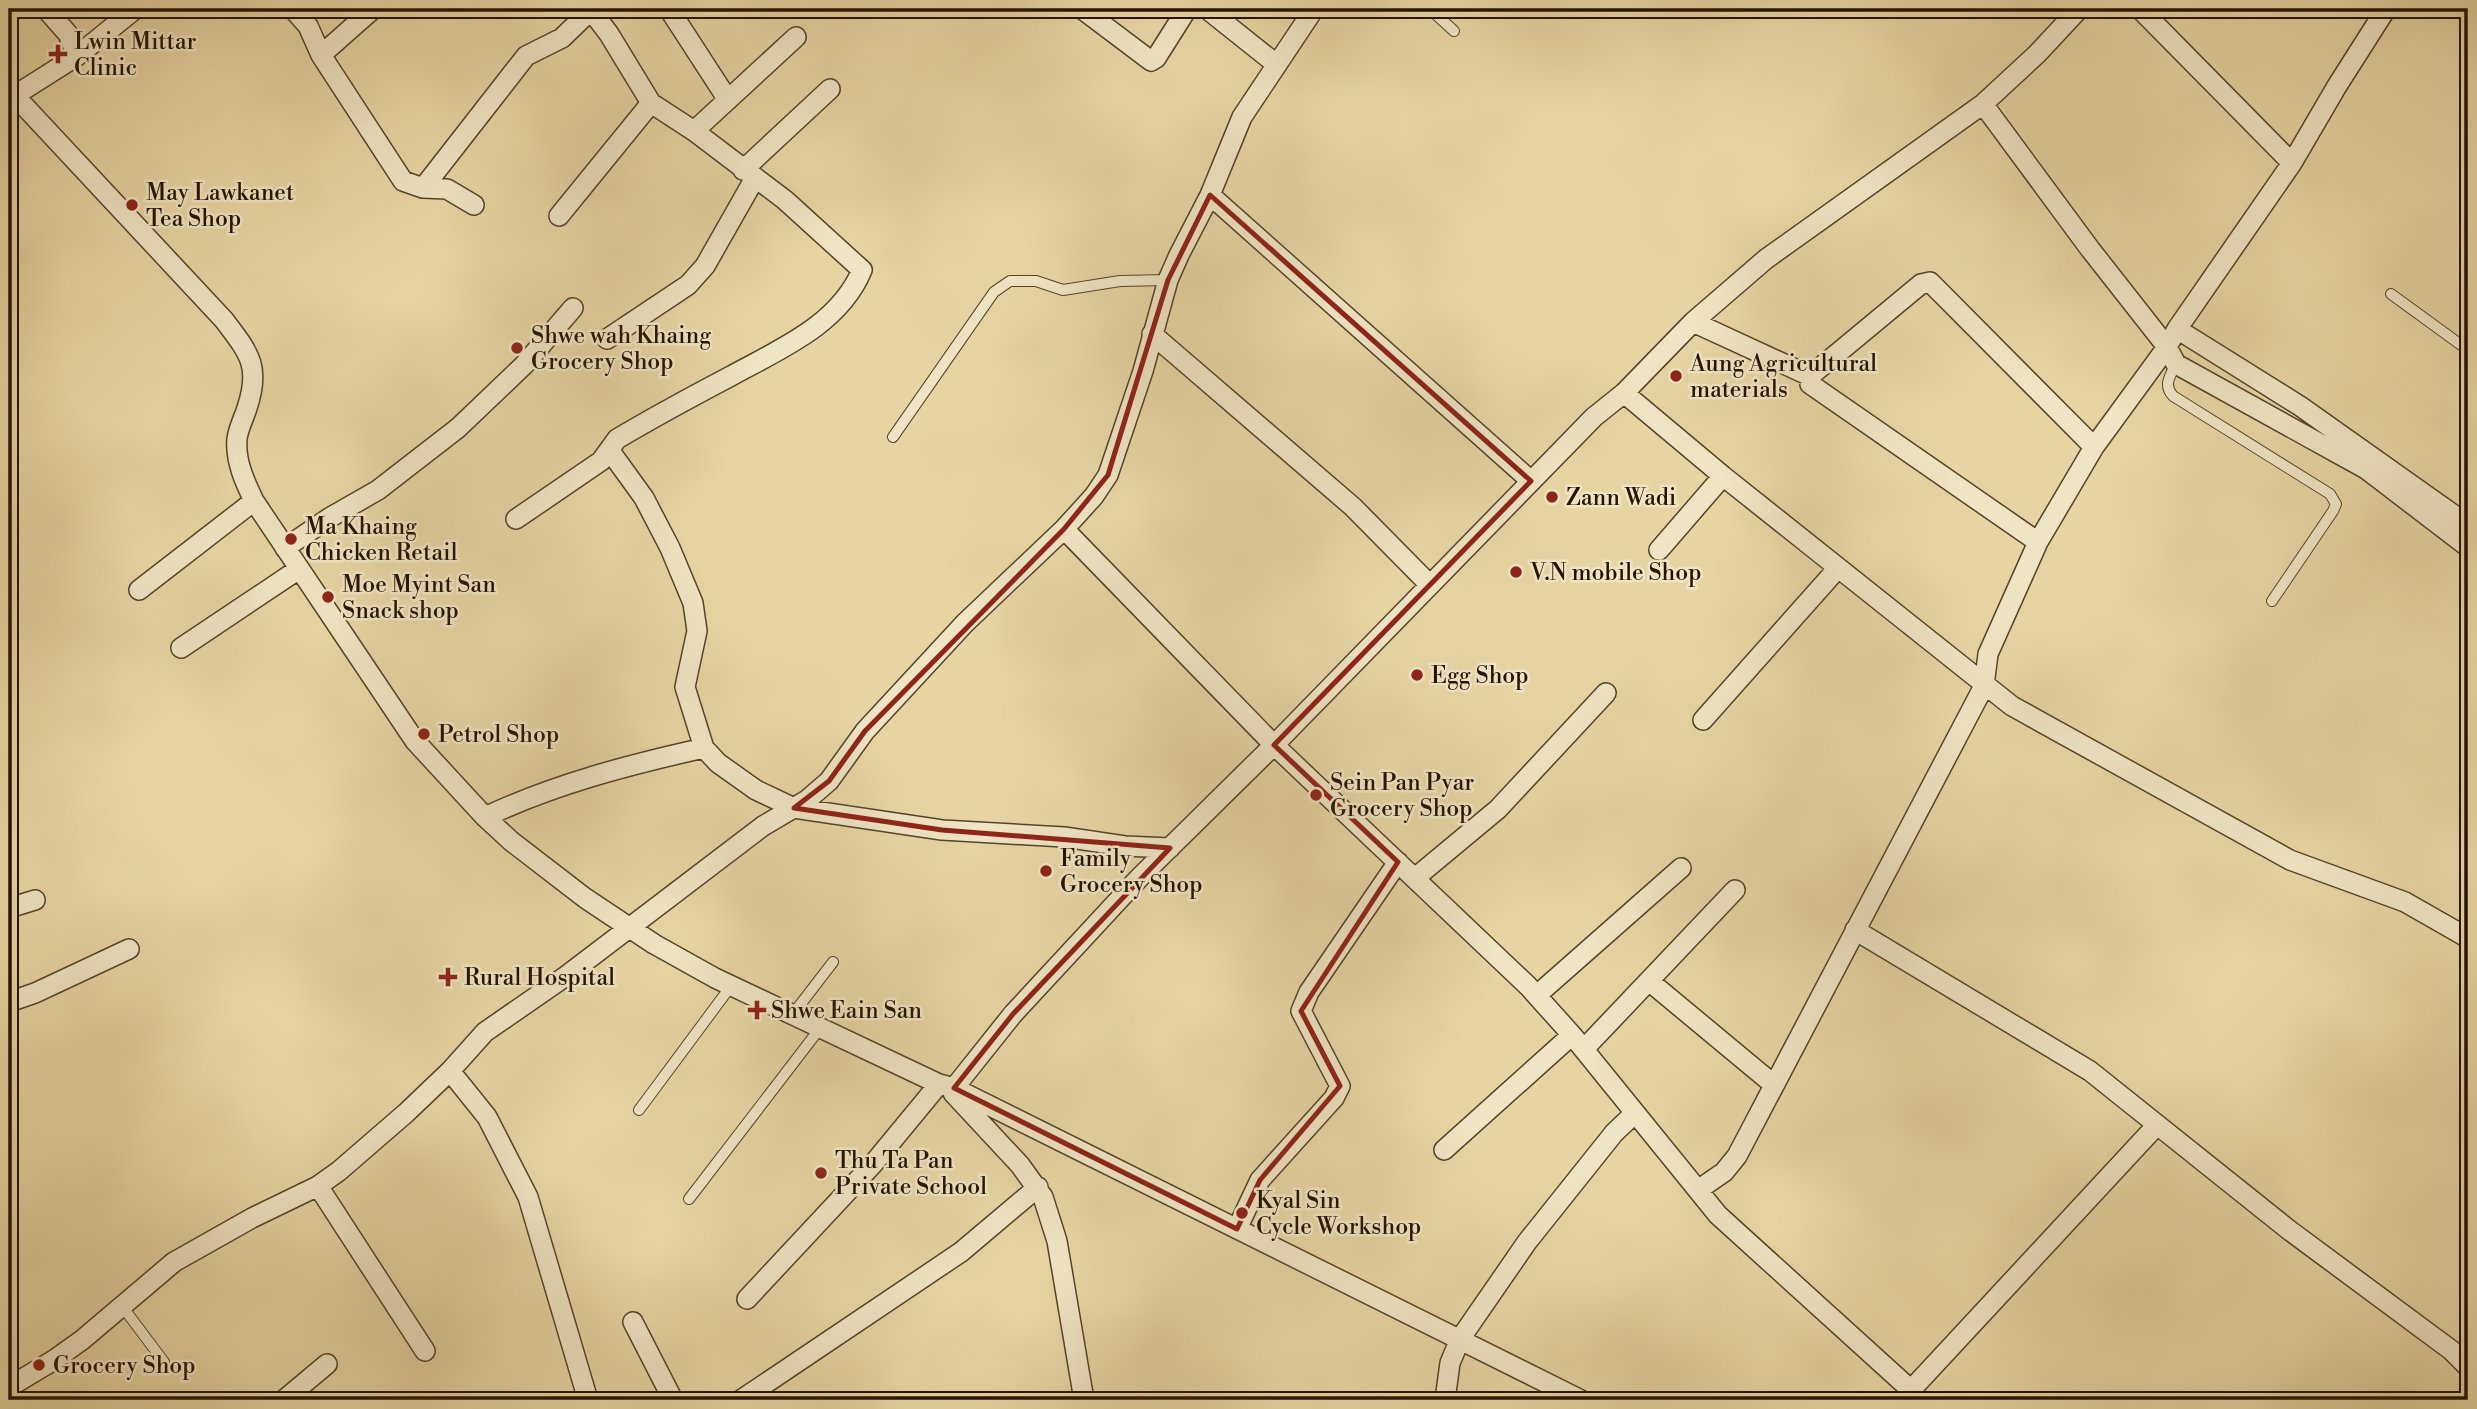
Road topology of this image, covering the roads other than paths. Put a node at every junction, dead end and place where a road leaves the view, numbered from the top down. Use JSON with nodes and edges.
{"nodes":[{"id":1,"x":46,"y":9,"type":"edge"},
{"id":2,"x":135,"y":9,"type":"edge"},
{"id":3,"x":293,"y":9,"type":"edge"},
{"id":4,"x":373,"y":9,"type":"edge"},
{"id":5,"x":591,"y":9,"type":"edge"},
{"id":6,"x":669,"y":9,"type":"edge"},
{"id":7,"x":1085,"y":9,"type":"edge"},
{"id":8,"x":1187,"y":9,"type":"edge"},
{"id":9,"x":1207,"y":9,"type":"edge"},
{"id":10,"x":1314,"y":9,"type":"edge"},
{"id":11,"x":1430,"y":9,"type":"edge"},
{"id":12,"x":2079,"y":9,"type":"edge"},
{"id":13,"x":2140,"y":9,"type":"edge"},
{"id":14,"x":2386,"y":9,"type":"edge"},
{"id":15,"x":1454,"y":31,"type":"dead end"},
{"id":16,"x":796,"y":37,"type":"dead end"},
{"id":17,"x":321,"y":54,"type":"junction"},
{"id":18,"x":77,"y":56,"type":"junction"},
{"id":19,"x":1276,"y":64,"type":"junction"},
{"id":20,"x":830,"y":89,"type":"dead end"},
{"id":21,"x":12,"y":98,"type":"edge"},
{"id":22,"x":728,"y":100,"type":"junction"},
{"id":23,"x":651,"y":103,"type":"junction"},
{"id":24,"x":1983,"y":104,"type":"junction"},
{"id":25,"x":694,"y":131,"type":"junction"},
{"id":26,"x":2292,"y":163,"type":"junction"},
{"id":27,"x":749,"y":174,"type":"junction"},
{"id":28,"x":423,"y":188,"type":"junction"},
{"id":29,"x":1210,"y":195,"type":"junction"},
{"id":30,"x":474,"y":205,"type":"dead end"},
{"id":31,"x":559,"y":216,"type":"dead end"},
{"id":32,"x":1168,"y":280,"type":"junction"},
{"id":33,"x":2391,"y":294,"type":"dead end"},
{"id":34,"x":573,"y":308,"type":"dead end"},
{"id":35,"x":1693,"y":322,"type":"junction"},
{"id":36,"x":2177,"y":329,"type":"junction"},
{"id":37,"x":1152,"y":334,"type":"junction"},
{"id":38,"x":607,"y":339,"type":"dead end"},
{"id":39,"x":2468,"y":350,"type":"edge"},
{"id":40,"x":2172,"y":356,"type":"junction"},
{"id":41,"x":1810,"y":376,"type":"junction"},
{"id":42,"x":1624,"y":393,"type":"junction"},
{"id":43,"x":893,"y":437,"type":"dead end"},
{"id":44,"x":2094,"y":447,"type":"junction"},
{"id":45,"x":610,"y":451,"type":"junction"},
{"id":46,"x":1723,"y":476,"type":"junction"},
{"id":47,"x":1531,"y":481,"type":"junction"},
{"id":48,"x":254,"y":501,"type":"junction"},
{"id":49,"x":516,"y":519,"type":"dead end"},
{"id":50,"x":2468,"y":525,"type":"edge"},
{"id":51,"x":1064,"y":529,"type":"junction"},
{"id":52,"x":2038,"y":542,"type":"junction"},
{"id":53,"x":2468,"y":547,"type":"edge"},
{"id":54,"x":285,"y":548,"type":"junction"},
{"id":55,"x":1659,"y":550,"type":"dead end"},
{"id":56,"x":1838,"y":568,"type":"junction"},
{"id":57,"x":299,"y":569,"type":"junction"},
{"id":58,"x":1430,"y":585,"type":"junction"},
{"id":59,"x":139,"y":590,"type":"dead end"},
{"id":60,"x":2272,"y":601,"type":"dead end"},
{"id":61,"x":181,"y":648,"type":"dead end"},
{"id":62,"x":1984,"y":686,"type":"junction"},
{"id":63,"x":1606,"y":693,"type":"dead end"},
{"id":64,"x":1703,"y":720,"type":"dead end"},
{"id":65,"x":1273,"y":745,"type":"junction"},
{"id":66,"x":704,"y":748,"type":"junction"},
{"id":67,"x":794,"y":808,"type":"junction"},
{"id":68,"x":485,"y":817,"type":"junction"},
{"id":69,"x":1170,"y":848,"type":"junction"},
{"id":70,"x":1398,"y":862,"type":"junction"},
{"id":71,"x":1681,"y":868,"type":"dead end"},
{"id":72,"x":1415,"y":878,"type":"junction"},
{"id":73,"x":1735,"y":890,"type":"dead end"},
{"id":74,"x":35,"y":900,"type":"dead end"},
{"id":75,"x":9,"y":908,"type":"edge"},
{"id":76,"x":629,"y":928,"type":"junction"},
{"id":77,"x":1855,"y":930,"type":"junction"},
{"id":78,"x":2468,"y":939,"type":"edge"},
{"id":79,"x":129,"y":949,"type":"dead end"},
{"id":80,"x":833,"y":962,"type":"dead end"},
{"id":81,"x":1649,"y":981,"type":"junction"},
{"id":82,"x":731,"y":986,"type":"junction"},
{"id":83,"x":1536,"y":995,"type":"junction"},
{"id":84,"x":9,"y":1002,"type":"edge"},
{"id":85,"x":793,"y":1014,"type":"junction"},
{"id":86,"x":821,"y":1027,"type":"junction"},
{"id":87,"x":1578,"y":1042,"type":"junction"},
{"id":88,"x":450,"y":1071,"type":"junction"},
{"id":89,"x":1773,"y":1084,"type":"junction"},
{"id":90,"x":947,"y":1086,"type":"junction"},
{"id":91,"x":639,"y":1110,"type":"dead end"},
{"id":92,"x":1634,"y":1114,"type":"junction"},
{"id":93,"x":2156,"y":1126,"type":"junction"},
{"id":94,"x":1444,"y":1150,"type":"dead end"},
{"id":95,"x":318,"y":1186,"type":"junction"},
{"id":96,"x":1038,"y":1187,"type":"junction"},
{"id":97,"x":1698,"y":1190,"type":"junction"},
{"id":98,"x":689,"y":1199,"type":"dead end"},
{"id":99,"x":1237,"y":1229,"type":"junction"},
{"id":100,"x":747,"y":1299,"type":"dead end"},
{"id":101,"x":122,"y":1306,"type":"junction"},
{"id":102,"x":634,"y":1322,"type":"dead end"},
{"id":103,"x":1460,"y":1339,"type":"junction"},
{"id":104,"x":425,"y":1351,"type":"dead end"},
{"id":105,"x":164,"y":1363,"type":"dead end"},
{"id":106,"x":327,"y":1364,"type":"dead end"},
{"id":107,"x":2468,"y":1367,"type":"edge"},
{"id":108,"x":9,"y":1387,"type":"edge"},
{"id":109,"x":1912,"y":1397,"type":"edge"},
{"id":110,"x":284,"y":1400,"type":"edge"},
{"id":111,"x":588,"y":1400,"type":"edge"},
{"id":112,"x":673,"y":1400,"type":"edge"},
{"id":113,"x":741,"y":1400,"type":"edge"},
{"id":114,"x":1084,"y":1400,"type":"edge"},
{"id":115,"x":1445,"y":1400,"type":"edge"},
{"id":116,"x":1581,"y":1400,"type":"edge"}],
"edges":[{"from":1,"to":18,"type":"street"},
{"from":2,"to":18,"type":"street"},
{"from":3,"to":17,"type":"street"},
{"from":4,"to":17,"type":"street"},
{"from":5,"to":23,"type":"street"},
{"from":5,"to":28,"type":"street"},
{"from":6,"to":22,"type":"street"},
{"from":7,"to":8,"type":"street"},
{"from":9,"to":19,"type":"street"},
{"from":10,"to":19,"type":"street"},
{"from":11,"to":15,"type":"lane"},
{"from":12,"to":24,"type":"street"},
{"from":13,"to":26,"type":"street"},
{"from":14,"to":26,"type":"street"},
{"from":16,"to":22,"type":"street"},
{"from":17,"to":28,"type":"street"},
{"from":18,"to":21,"type":"street"},
{"from":19,"to":29,"type":"street"},
{"from":20,"to":27,"type":"street"},
{"from":21,"to":48,"type":"street"},
{"from":22,"to":25,"type":"street"},
{"from":23,"to":25,"type":"street"},
{"from":23,"to":31,"type":"street"},
{"from":24,"to":35,"type":"street"},
{"from":24,"to":40,"type":"street"},
{"from":25,"to":27,"type":"street"},
{"from":26,"to":36,"type":"street"},
{"from":27,"to":38,"type":"street"},
{"from":27,"to":45,"type":"street"},
{"from":28,"to":30,"type":"street"},
{"from":29,"to":32,"type":"street"},
{"from":29,"to":47,"type":"street"},
{"from":32,"to":37,"type":"street"},
{"from":32,"to":43,"type":"lane"},
{"from":33,"to":39,"type":"lane"},
{"from":34,"to":54,"type":"street"},
{"from":35,"to":41,"type":"street"},
{"from":35,"to":42,"type":"street"},
{"from":36,"to":40,"type":"street"},
{"from":36,"to":50,"type":"street"},
{"from":37,"to":51,"type":"street"},
{"from":37,"to":58,"type":"street"},
{"from":40,"to":44,"type":"street"},
{"from":40,"to":53,"type":"street"},
{"from":40,"to":60,"type":"lane"},
{"from":41,"to":44,"type":"street"},
{"from":41,"to":52,"type":"street"},
{"from":42,"to":46,"type":"street"},
{"from":42,"to":47,"type":"street"},
{"from":44,"to":52,"type":"street"},
{"from":45,"to":49,"type":"street"},
{"from":45,"to":66,"type":"street"},
{"from":46,"to":55,"type":"street"},
{"from":46,"to":56,"type":"street"},
{"from":47,"to":58,"type":"street"},
{"from":48,"to":54,"type":"street"},
{"from":48,"to":59,"type":"street"},
{"from":51,"to":65,"type":"street"},
{"from":51,"to":67,"type":"street"},
{"from":52,"to":62,"type":"street"},
{"from":54,"to":57,"type":"street"},
{"from":56,"to":62,"type":"street"},
{"from":56,"to":64,"type":"street"},
{"from":57,"to":61,"type":"street"},
{"from":57,"to":68,"type":"street"},
{"from":58,"to":65,"type":"street"},
{"from":62,"to":77,"type":"street"},
{"from":62,"to":78,"type":"street"},
{"from":63,"to":72,"type":"street"},
{"from":65,"to":69,"type":"street"},
{"from":65,"to":70,"type":"street"},
{"from":66,"to":67,"type":"street"},
{"from":66,"to":68,"type":"street"},
{"from":67,"to":69,"type":"street"},
{"from":67,"to":76,"type":"street"},
{"from":68,"to":76,"type":"street"},
{"from":69,"to":90,"type":"street"},
{"from":70,"to":72,"type":"street"},
{"from":70,"to":99,"type":"street"},
{"from":71,"to":83,"type":"street"},
{"from":72,"to":83,"type":"street"},
{"from":73,"to":81,"type":"street"},
{"from":74,"to":75,"type":"street"},
{"from":76,"to":82,"type":"street"},
{"from":76,"to":88,"type":"street"},
{"from":77,"to":89,"type":"street"},
{"from":77,"to":93,"type":"street"},
{"from":79,"to":84,"type":"street"},
{"from":80,"to":85,"type":"lane"},
{"from":81,"to":87,"type":"street"},
{"from":81,"to":89,"type":"street"},
{"from":82,"to":85,"type":"street"},
{"from":82,"to":91,"type":"lane"},
{"from":83,"to":87,"type":"street"},
{"from":85,"to":86,"type":"street"},
{"from":86,"to":90,"type":"street"},
{"from":86,"to":98,"type":"lane"},
{"from":87,"to":92,"type":"street"},
{"from":87,"to":94,"type":"street"},
{"from":88,"to":95,"type":"street"},
{"from":88,"to":111,"type":"street"},
{"from":89,"to":97,"type":"street"},
{"from":90,"to":96,"type":"street"},
{"from":90,"to":99,"type":"street"},
{"from":90,"to":100,"type":"street"},
{"from":92,"to":97,"type":"street"},
{"from":92,"to":103,"type":"street"},
{"from":93,"to":107,"type":"street"},
{"from":93,"to":109,"type":"street"},
{"from":95,"to":101,"type":"street"},
{"from":95,"to":104,"type":"street"},
{"from":96,"to":113,"type":"street"},
{"from":96,"to":114,"type":"street"},
{"from":97,"to":109,"type":"street"},
{"from":99,"to":103,"type":"street"},
{"from":101,"to":105,"type":"lane"},
{"from":101,"to":108,"type":"street"},
{"from":102,"to":112,"type":"street"},
{"from":103,"to":115,"type":"street"},
{"from":103,"to":116,"type":"street"},
{"from":106,"to":110,"type":"street"}]}
